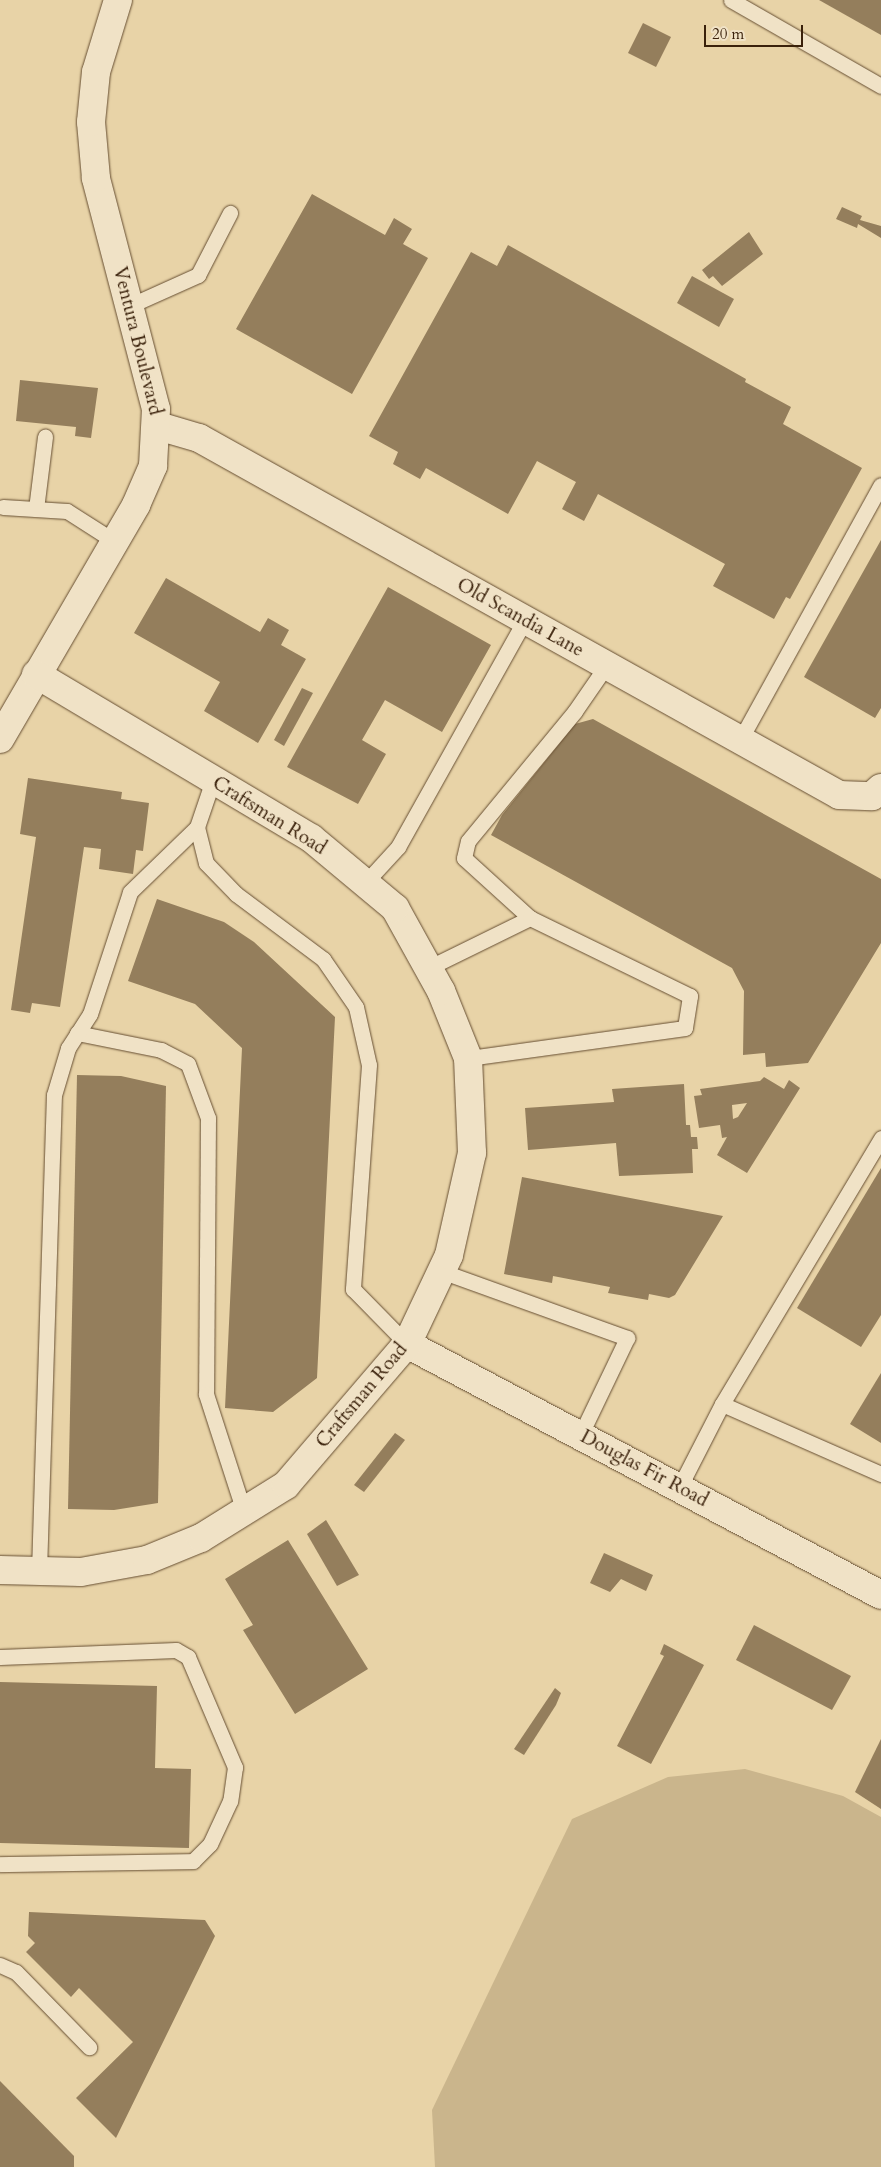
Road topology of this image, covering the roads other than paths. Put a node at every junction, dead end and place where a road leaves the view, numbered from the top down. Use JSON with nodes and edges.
{"nodes":[{"id":1,"x":118,"y":0,"type":"edge"},
{"id":2,"x":731,"y":0,"type":"edge"},
{"id":3,"x":881,"y":86,"type":"edge"},
{"id":4,"x":230,"y":212,"type":"dead end"},
{"id":5,"x":129,"y":306,"type":"junction"},
{"id":6,"x":158,"y":426,"type":"junction"},
{"id":7,"x":45,"y":437,"type":"dead end"},
{"id":8,"x":881,"y":485,"type":"edge"},
{"id":9,"x":3,"y":507,"type":"dead end"},
{"id":10,"x":36,"y":509,"type":"junction"},
{"id":11,"x":114,"y":541,"type":"junction"},
{"id":12,"x":525,"y":620,"type":"junction"},
{"id":13,"x":606,"y":666,"type":"junction"},
{"id":14,"x":36,"y":674,"type":"junction"},
{"id":15,"x":0,"y":739,"type":"edge"},
{"id":16,"x":740,"y":740,"type":"junction"},
{"id":17,"x":213,"y":780,"type":"junction"},
{"id":18,"x":881,"y":788,"type":"edge"},
{"id":19,"x":197,"y":827,"type":"junction"},
{"id":20,"x":364,"y":883,"type":"junction"},
{"id":21,"x":530,"y":918,"type":"junction"},
{"id":22,"x":428,"y":968,"type":"junction"},
{"id":23,"x":77,"y":1034,"type":"junction"},
{"id":24,"x":468,"y":1058,"type":"junction"},
{"id":25,"x":881,"y":1138,"type":"edge"},
{"id":26,"x":441,"y":1271,"type":"junction"},
{"id":27,"x":407,"y":1344,"type":"junction"},
{"id":28,"x":722,"y":1404,"type":"junction"},
{"id":29,"x":580,"y":1436,"type":"junction"},
{"id":30,"x":881,"y":1474,"type":"edge"},
{"id":31,"x":679,"y":1488,"type":"junction"},
{"id":32,"x":244,"y":1512,"type":"junction"},
{"id":33,"x":0,"y":1570,"type":"edge"},
{"id":34,"x":39,"y":1571,"type":"junction"},
{"id":35,"x":881,"y":1595,"type":"edge"},
{"id":36,"x":0,"y":1657,"type":"edge"},
{"id":37,"x":0,"y":1864,"type":"edge"},
{"id":38,"x":0,"y":1966,"type":"edge"},
{"id":39,"x":89,"y":2047,"type":"dead end"}],
"edges":[{"from":1,"to":5,"type":"street","name":"Ventura Boulevard"},
{"from":2,"to":3,"type":"lane"},
{"from":4,"to":5,"type":"lane"},
{"from":5,"to":6,"type":"street","name":"Ventura Boulevard"},
{"from":6,"to":11,"type":"street","name":"Ventura Boulevard"},
{"from":6,"to":12,"type":"street","name":"Old Scandia Lane"},
{"from":7,"to":10,"type":"lane"},
{"from":8,"to":16,"type":"lane"},
{"from":9,"to":10,"type":"lane"},
{"from":10,"to":11,"type":"lane"},
{"from":11,"to":14,"type":"street","name":"Ventura Boulevard"},
{"from":12,"to":13,"type":"street","name":"Old Scandia Lane"},
{"from":12,"to":20,"type":"lane"},
{"from":13,"to":16,"type":"street","name":"Old Scandia Lane"},
{"from":13,"to":21,"type":"lane"},
{"from":14,"to":15,"type":"street","name":"Ventura Boulevard"},
{"from":14,"to":17,"type":"street","name":"Craftsman Road"},
{"from":16,"to":18,"type":"street","name":"Old Scandia Lane"},
{"from":17,"to":19,"type":"lane"},
{"from":17,"to":20,"type":"street","name":"Craftsman Road"},
{"from":19,"to":23,"type":"lane"},
{"from":19,"to":27,"type":"lane"},
{"from":20,"to":22,"type":"street","name":"Craftsman Road"},
{"from":21,"to":22,"type":"lane"},
{"from":21,"to":24,"type":"lane"},
{"from":22,"to":24,"type":"street","name":"Craftsman Road"},
{"from":23,"to":32,"type":"lane"},
{"from":23,"to":34,"type":"lane"},
{"from":24,"to":26,"type":"street","name":"Craftsman Road"},
{"from":25,"to":28,"type":"lane"},
{"from":26,"to":27,"type":"street","name":"Craftsman Road"},
{"from":26,"to":29,"type":"lane"},
{"from":27,"to":29,"type":"street","name":"Douglas Fir Road"},
{"from":27,"to":32,"type":"street","name":"Craftsman Road"},
{"from":28,"to":30,"type":"lane"},
{"from":28,"to":31,"type":"lane"},
{"from":29,"to":31,"type":"street","name":"Douglas Fir Road"},
{"from":31,"to":35,"type":"street","name":"Douglas Fir Road"},
{"from":32,"to":34,"type":"street","name":"Craftsman Road"},
{"from":33,"to":34,"type":"street","name":"Craftsman Road"},
{"from":36,"to":37,"type":"lane"},
{"from":38,"to":39,"type":"lane"}]}
